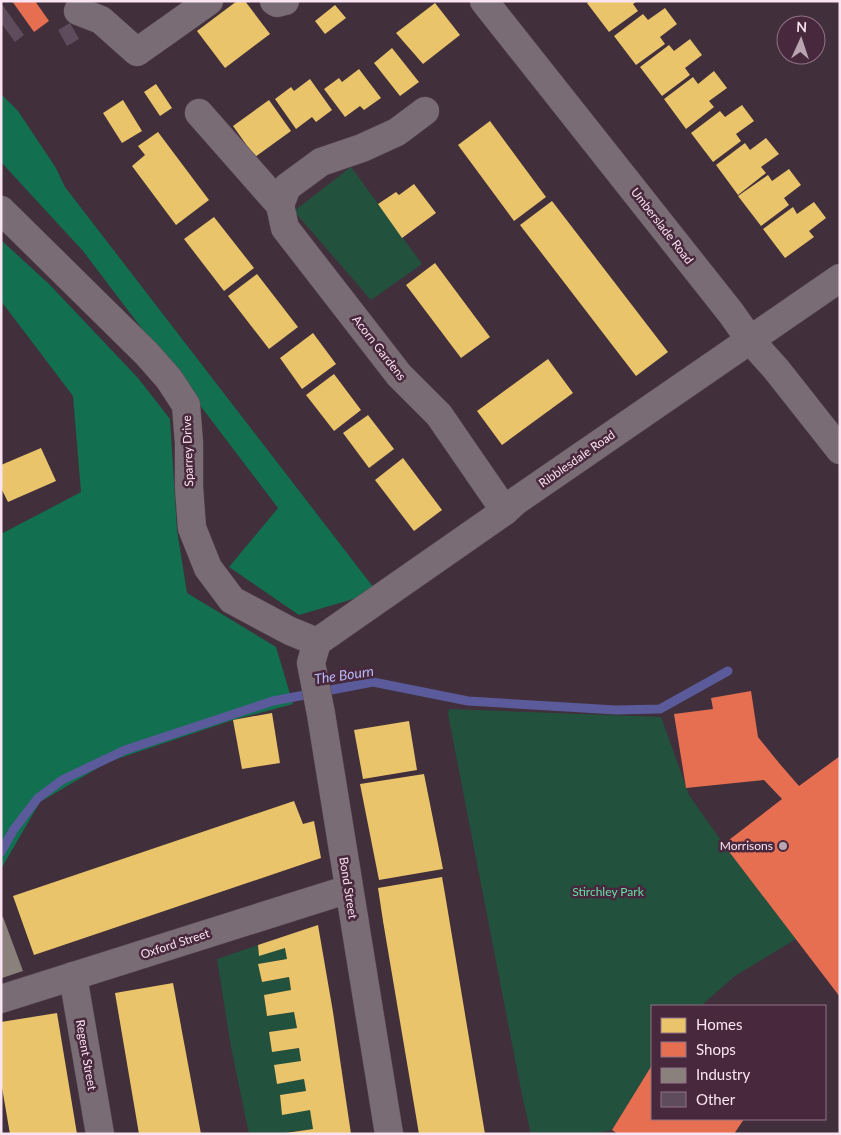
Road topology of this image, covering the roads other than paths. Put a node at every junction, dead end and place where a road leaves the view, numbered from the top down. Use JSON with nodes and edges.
{"nodes":[{"id":1,"x":209,"y":1,"type":"edge"},
{"id":2,"x":274,"y":1,"type":"edge"},
{"id":3,"x":285,"y":1,"type":"edge"},
{"id":4,"x":484,"y":1,"type":"edge"},
{"id":5,"x":78,"y":11,"type":"dead end"},
{"id":6,"x":426,"y":111,"type":"dead end"},
{"id":7,"x":199,"y":113,"type":"dead end"},
{"id":8,"x":280,"y":205,"type":"junction"},
{"id":9,"x":1,"y":210,"type":"edge"},
{"id":10,"x":840,"y":278,"type":"edge"},
{"id":11,"x":750,"y":340,"type":"junction"},
{"id":12,"x":840,"y":450,"type":"edge"},
{"id":13,"x":505,"y":511,"type":"junction"},
{"id":14,"x":314,"y":653,"type":"junction"},
{"id":15,"x":349,"y":889,"type":"junction"},
{"id":16,"x":73,"y":976,"type":"junction"},
{"id":17,"x":1,"y":999,"type":"edge"},
{"id":18,"x":100,"y":1134,"type":"edge"},
{"id":19,"x":389,"y":1134,"type":"edge"}],
"edges":[{"from":1,"to":5,"type":"street"},
{"from":2,"to":3,"type":"street"},
{"from":4,"to":11,"type":"street","name":"Umberslade Road"},
{"from":6,"to":8,"type":"street"},
{"from":7,"to":8,"type":"street","name":"Acorn Gardens"},
{"from":8,"to":13,"type":"street","name":"Acorn Gardens"},
{"from":9,"to":14,"type":"street","name":"Sparrey Drive"},
{"from":10,"to":11,"type":"street","name":"Ribblesdale Road"},
{"from":11,"to":12,"type":"street","name":"Umberslade Road"},
{"from":11,"to":13,"type":"street","name":"Ribblesdale Road"},
{"from":13,"to":14,"type":"street","name":"Ribblesdale Road"},
{"from":14,"to":15,"type":"street","name":"Bond Street"},
{"from":15,"to":16,"type":"street","name":"Oxford Street"},
{"from":15,"to":19,"type":"street","name":"Bond Street"},
{"from":16,"to":17,"type":"street","name":"Oxford Street"},
{"from":16,"to":18,"type":"street","name":"Regent Street"}]}
